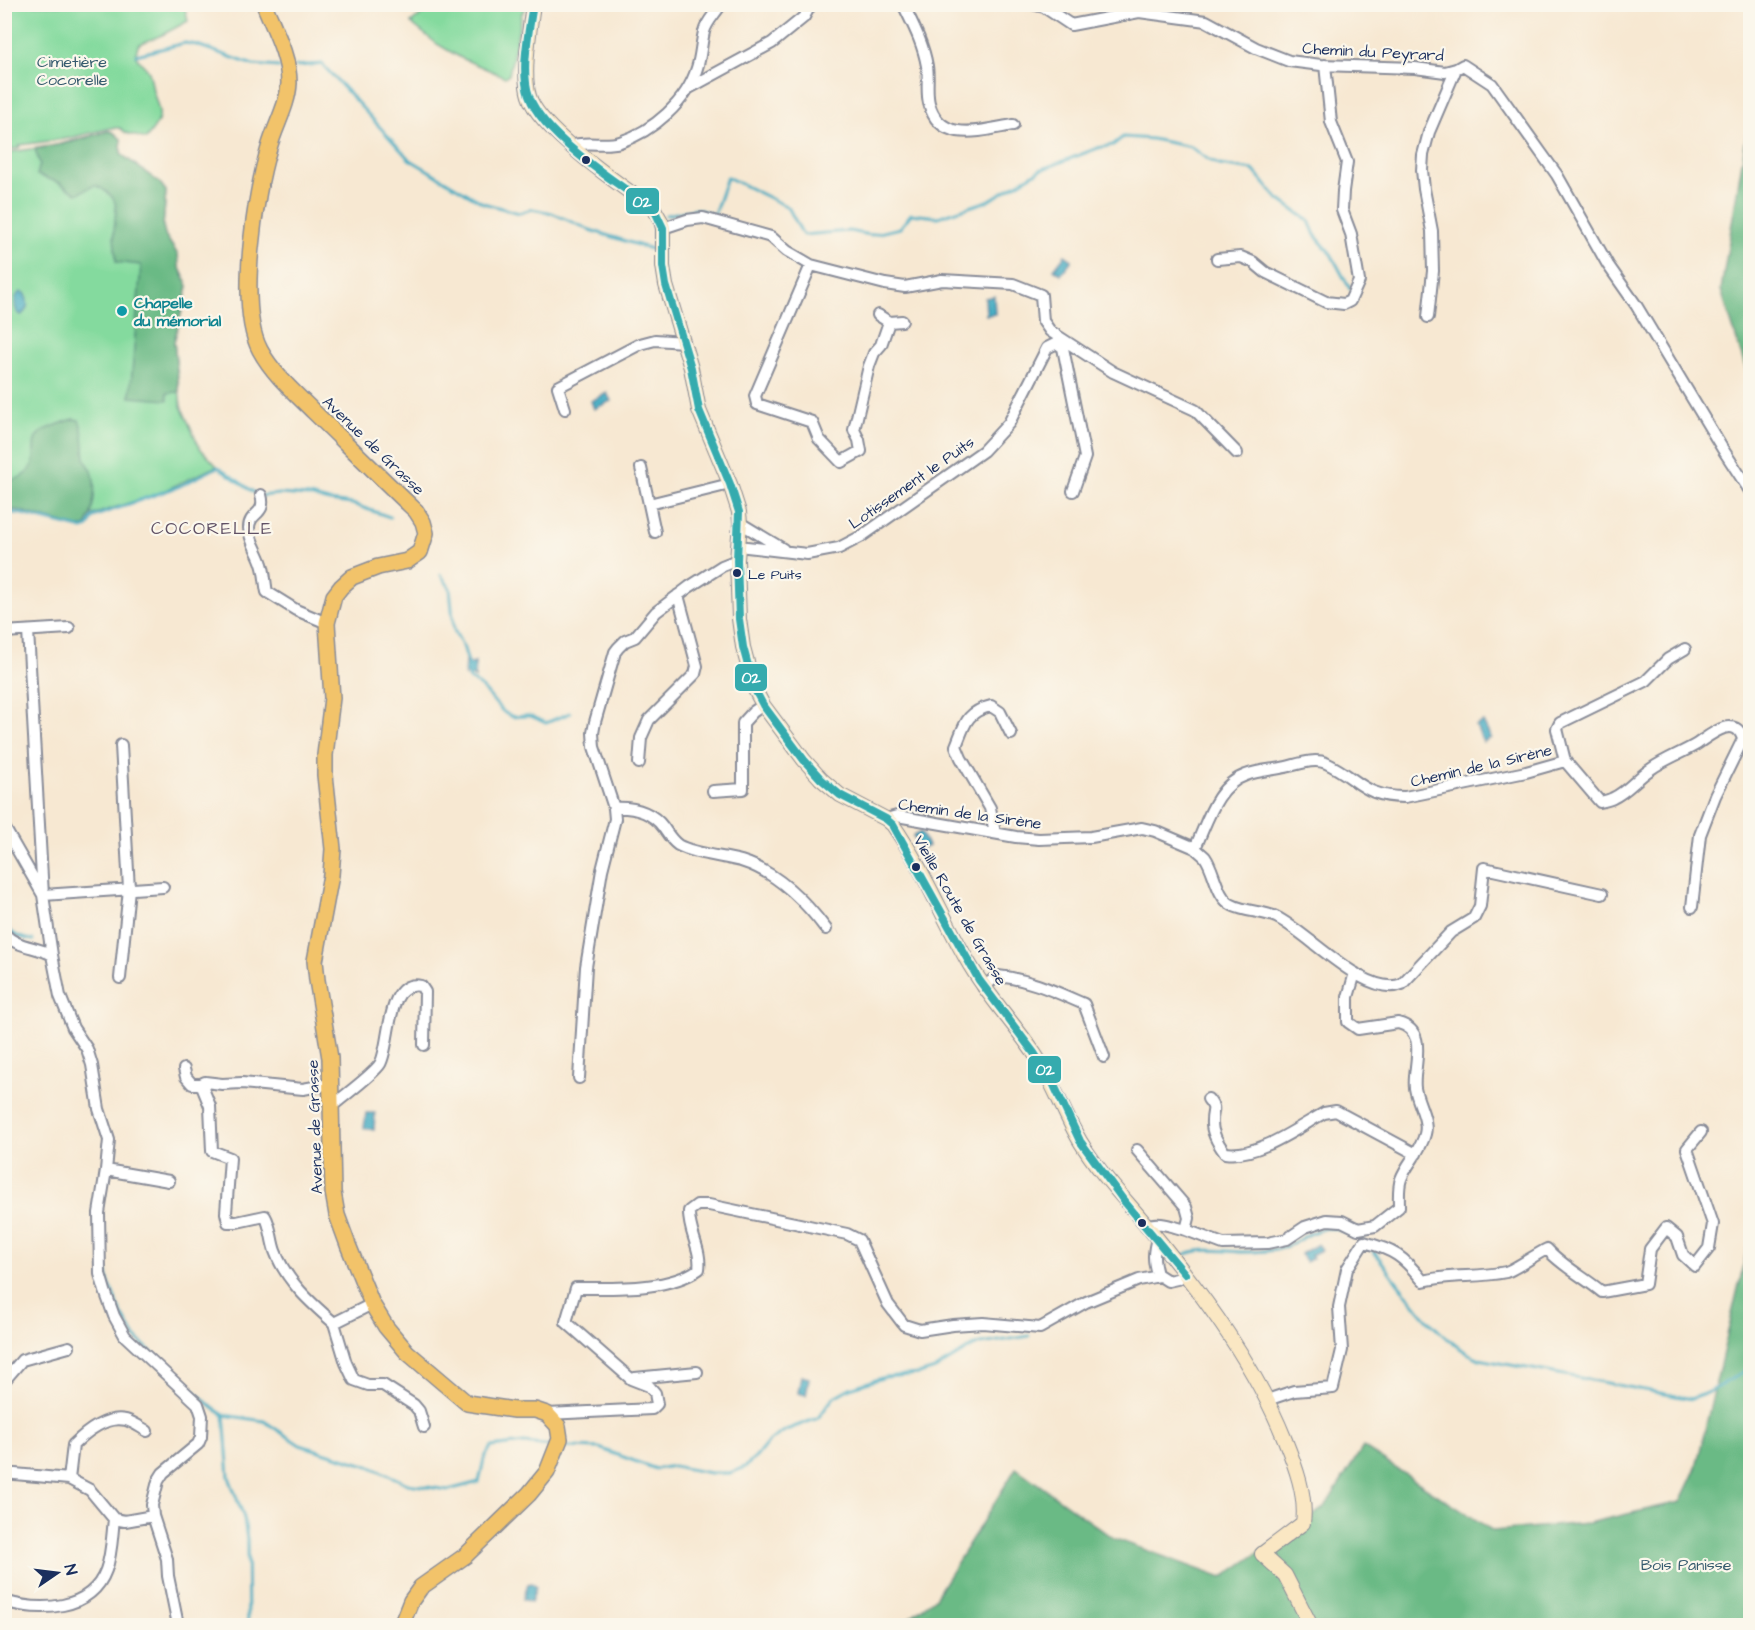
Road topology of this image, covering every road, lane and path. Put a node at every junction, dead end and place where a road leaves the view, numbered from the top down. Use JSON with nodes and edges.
{"nodes":[{"id":1,"x":264,"y":4,"type":"edge"},
{"id":2,"x":533,"y":4,"type":"edge"},
{"id":3,"x":721,"y":4,"type":"edge"},
{"id":4,"x":811,"y":4,"type":"edge"},
{"id":5,"x":903,"y":4,"type":"edge"},
{"id":6,"x":1032,"y":4,"type":"edge"},
{"id":7,"x":1062,"y":4,"type":"edge"},
{"id":8,"x":1062,"y":17,"type":"junction"},
{"id":9,"x":1325,"y":65,"type":"junction"},
{"id":10,"x":1456,"y":69,"type":"junction"},
{"id":11,"x":689,"y":88,"type":"junction"},
{"id":12,"x":1013,"y":125,"type":"dead end"},
{"id":13,"x":570,"y":146,"type":"junction"},
{"id":14,"x":663,"y":228,"type":"junction"},
{"id":15,"x":1217,"y":259,"type":"dead end"},
{"id":16,"x":811,"y":265,"type":"junction"},
{"id":17,"x":878,"y":315,"type":"dead end"},
{"id":18,"x":1428,"y":317,"type":"dead end"},
{"id":19,"x":902,"y":321,"type":"dead end"},
{"id":20,"x":889,"y":322,"type":"junction"},
{"id":21,"x":684,"y":342,"type":"junction"},
{"id":22,"x":565,"y":409,"type":"dead end"},
{"id":23,"x":1237,"y":453,"type":"dead end"},
{"id":24,"x":641,"y":468,"type":"dead end"},
{"id":25,"x":730,"y":484,"type":"junction"},
{"id":26,"x":1072,"y":491,"type":"dead end"},
{"id":27,"x":1750,"y":491,"type":"edge"},
{"id":28,"x":262,"y":498,"type":"dead end"},
{"id":29,"x":649,"y":504,"type":"junction"},
{"id":30,"x":740,"y":523,"type":"junction"},
{"id":31,"x":655,"y":532,"type":"dead end"},
{"id":32,"x":788,"y":552,"type":"junction"},
{"id":33,"x":737,"y":553,"type":"junction"},
{"id":34,"x":678,"y":595,"type":"junction"},
{"id":35,"x":327,"y":623,"type":"junction"},
{"id":36,"x":69,"y":628,"type":"dead end"},
{"id":37,"x":28,"y":631,"type":"junction"},
{"id":38,"x":4,"y":632,"type":"edge"},
{"id":39,"x":1685,"y":649,"type":"dead end"},
{"id":40,"x":763,"y":705,"type":"junction"},
{"id":41,"x":1011,"y":734,"type":"dead end"},
{"id":42,"x":121,"y":745,"type":"dead end"},
{"id":43,"x":1565,"y":761,"type":"junction"},
{"id":44,"x":639,"y":763,"type":"dead end"},
{"id":45,"x":713,"y":791,"type":"dead end"},
{"id":46,"x":614,"y":808,"type":"junction"},
{"id":47,"x":886,"y":819,"type":"junction"},
{"id":48,"x":4,"y":827,"type":"edge"},
{"id":49,"x":995,"y":833,"type":"junction"},
{"id":50,"x":1195,"y":848,"type":"junction"},
{"id":51,"x":163,"y":887,"type":"dead end"},
{"id":52,"x":129,"y":890,"type":"junction"},
{"id":53,"x":1602,"y":894,"type":"dead end"},
{"id":54,"x":43,"y":895,"type":"junction"},
{"id":55,"x":1692,"y":907,"type":"dead end"},
{"id":56,"x":826,"y":929,"type":"dead end"},
{"id":57,"x":4,"y":933,"type":"edge"},
{"id":58,"x":52,"y":951,"type":"junction"},
{"id":59,"x":1355,"y":973,"type":"junction"},
{"id":60,"x":120,"y":978,"type":"dead end"},
{"id":61,"x":983,"y":987,"type":"junction"},
{"id":62,"x":424,"y":1045,"type":"dead end"},
{"id":63,"x":1104,"y":1057,"type":"dead end"},
{"id":64,"x":184,"y":1069,"type":"dead end"},
{"id":65,"x":579,"y":1077,"type":"dead end"},
{"id":66,"x":201,"y":1084,"type":"junction"},
{"id":67,"x":330,"y":1084,"type":"junction"},
{"id":68,"x":1208,"y":1099,"type":"dead end"},
{"id":69,"x":331,"y":1107,"type":"junction"},
{"id":70,"x":1701,"y":1132,"type":"dead end"},
{"id":71,"x":1137,"y":1150,"type":"dead end"},
{"id":72,"x":1416,"y":1154,"type":"junction"},
{"id":73,"x":106,"y":1170,"type":"junction"},
{"id":74,"x":169,"y":1181,"type":"dead end"},
{"id":75,"x":1146,"y":1226,"type":"junction"},
{"id":76,"x":1186,"y":1230,"type":"junction"},
{"id":77,"x":1157,"y":1239,"type":"junction"},
{"id":78,"x":1154,"y":1264,"type":"junction"},
{"id":79,"x":1185,"y":1274,"type":"junction"},
{"id":80,"x":1159,"y":1276,"type":"junction"},
{"id":81,"x":1139,"y":1280,"type":"junction"},
{"id":82,"x":372,"y":1304,"type":"junction"},
{"id":83,"x":334,"y":1323,"type":"junction"},
{"id":84,"x":69,"y":1347,"type":"dead end"},
{"id":85,"x":698,"y":1372,"type":"dead end"},
{"id":86,"x":632,"y":1378,"type":"junction"},
{"id":87,"x":4,"y":1382,"type":"edge"},
{"id":88,"x":1267,"y":1400,"type":"junction"},
{"id":89,"x":547,"y":1414,"type":"junction"},
{"id":90,"x":424,"y":1427,"type":"dead end"},
{"id":91,"x":147,"y":1431,"type":"dead end"},
{"id":92,"x":4,"y":1473,"type":"edge"},
{"id":93,"x":69,"y":1479,"type":"junction"},
{"id":94,"x":153,"y":1516,"type":"junction"},
{"id":95,"x":114,"y":1519,"type":"junction"},
{"id":96,"x":4,"y":1601,"type":"edge"},
{"id":97,"x":178,"y":1625,"type":"edge"},
{"id":98,"x":401,"y":1626,"type":"edge"},
{"id":99,"x":1311,"y":1626,"type":"edge"}],
"edges":[{"from":1,"to":35,"type":"main road","name":"Avenue de Grasse"},
{"from":2,"to":13,"type":"street"},
{"from":3,"to":11,"type":"street"},
{"from":4,"to":11,"type":"street"},
{"from":5,"to":12,"type":"street"},
{"from":6,"to":8,"type":"street","name":"Chemin du Peyrard"},
{"from":7,"to":8,"type":"street"},
{"from":8,"to":9,"type":"street","name":"Chemin du Peyrard"},
{"from":9,"to":10,"type":"street","name":"Chemin du Peyrard"},
{"from":9,"to":15,"type":"street"},
{"from":10,"to":18,"type":"street"},
{"from":10,"to":27,"type":"street","name":"Chemin du Peyrard"},
{"from":11,"to":13,"type":"street"},
{"from":13,"to":14,"type":"street"},
{"from":14,"to":16,"type":"street"},
{"from":14,"to":21,"type":"street","name":"Vieille Route de Grasse"},
{"from":16,"to":20,"type":"street"},
{"from":16,"to":23,"type":"street"},
{"from":17,"to":20,"type":"street"},
{"from":19,"to":20,"type":"street"},
{"from":21,"to":22,"type":"street"},
{"from":21,"to":25,"type":"street","name":"Vieille Route de Grasse"},
{"from":24,"to":29,"type":"street"},
{"from":25,"to":29,"type":"street"},
{"from":25,"to":30,"type":"street","name":"Vieille Route de Grasse"},
{"from":26,"to":32,"type":"street","name":"Lotissement le Puits"},
{"from":28,"to":35,"type":"street"},
{"from":29,"to":31,"type":"street"},
{"from":30,"to":32,"type":"street"},
{"from":30,"to":33,"type":"street","name":"Vieille Route de Grasse"},
{"from":32,"to":33,"type":"street","name":"Lotissement le Puits"},
{"from":33,"to":34,"type":"street"},
{"from":33,"to":40,"type":"street","name":"Vieille Route de Grasse"},
{"from":34,"to":44,"type":"street"},
{"from":34,"to":46,"type":"street"},
{"from":35,"to":67,"type":"main road","name":"Avenue de Grasse"},
{"from":36,"to":37,"type":"street"},
{"from":37,"to":38,"type":"street"},
{"from":37,"to":54,"type":"street"},
{"from":39,"to":43,"type":"street","name":"Chemin de la Sirène"},
{"from":40,"to":45,"type":"street"},
{"from":40,"to":47,"type":"street","name":"Vieille Route de Grasse"},
{"from":41,"to":49,"type":"street"},
{"from":42,"to":52,"type":"street"},
{"from":43,"to":50,"type":"street","name":"Chemin de la Sirène"},
{"from":43,"to":55,"type":"street","name":"Chemin de la Sirène"},
{"from":46,"to":56,"type":"street"},
{"from":46,"to":65,"type":"street"},
{"from":47,"to":49,"type":"street","name":"Chemin de la Sirène"},
{"from":47,"to":61,"type":"street","name":"Vieille Route de Grasse"},
{"from":48,"to":54,"type":"street"},
{"from":49,"to":50,"type":"street","name":"Chemin de la Sirène"},
{"from":50,"to":59,"type":"street"},
{"from":51,"to":52,"type":"street"},
{"from":52,"to":54,"type":"street"},
{"from":52,"to":60,"type":"street"},
{"from":53,"to":59,"type":"street"},
{"from":54,"to":58,"type":"street"},
{"from":57,"to":58,"type":"street"},
{"from":58,"to":73,"type":"street"},
{"from":59,"to":72,"type":"street"},
{"from":61,"to":63,"type":"street"},
{"from":61,"to":75,"type":"street","name":"Vieille Route de Grasse"},
{"from":62,"to":69,"type":"street"},
{"from":64,"to":66,"type":"street"},
{"from":66,"to":67,"type":"street"},
{"from":66,"to":83,"type":"street"},
{"from":67,"to":69,"type":"main road","name":"Avenue de Grasse"},
{"from":68,"to":72,"type":"street"},
{"from":69,"to":82,"type":"main road","name":"Avenue de Grasse"},
{"from":70,"to":88,"type":"street"},
{"from":71,"to":76,"type":"street"},
{"from":72,"to":76,"type":"street"},
{"from":73,"to":74,"type":"street"},
{"from":73,"to":94,"type":"street"},
{"from":75,"to":76,"type":"street"},
{"from":75,"to":77,"type":"street","name":"Vieille Route de Grasse"},
{"from":77,"to":78,"type":"street"},
{"from":77,"to":79,"type":"street","name":"Vieille Route de Grasse"},
{"from":78,"to":80,"type":"street"},
{"from":78,"to":81,"type":"street"},
{"from":79,"to":80,"type":"street"},
{"from":79,"to":88,"type":"street","name":"Vieille Route de Grasse"},
{"from":80,"to":81,"type":"street"},
{"from":81,"to":86,"type":"street"},
{"from":82,"to":83,"type":"street"},
{"from":82,"to":89,"type":"main road","name":"Avenue de Grasse"},
{"from":83,"to":90,"type":"street"},
{"from":84,"to":87,"type":"street"},
{"from":85,"to":86,"type":"street"},
{"from":86,"to":89,"type":"street"},
{"from":88,"to":99,"type":"street","name":"Vieille Route de Grasse"},
{"from":89,"to":98,"type":"main road"},
{"from":91,"to":93,"type":"street"},
{"from":92,"to":93,"type":"street"},
{"from":93,"to":95,"type":"street"},
{"from":94,"to":95,"type":"street"},
{"from":94,"to":97,"type":"street"},
{"from":95,"to":96,"type":"street"}]}
